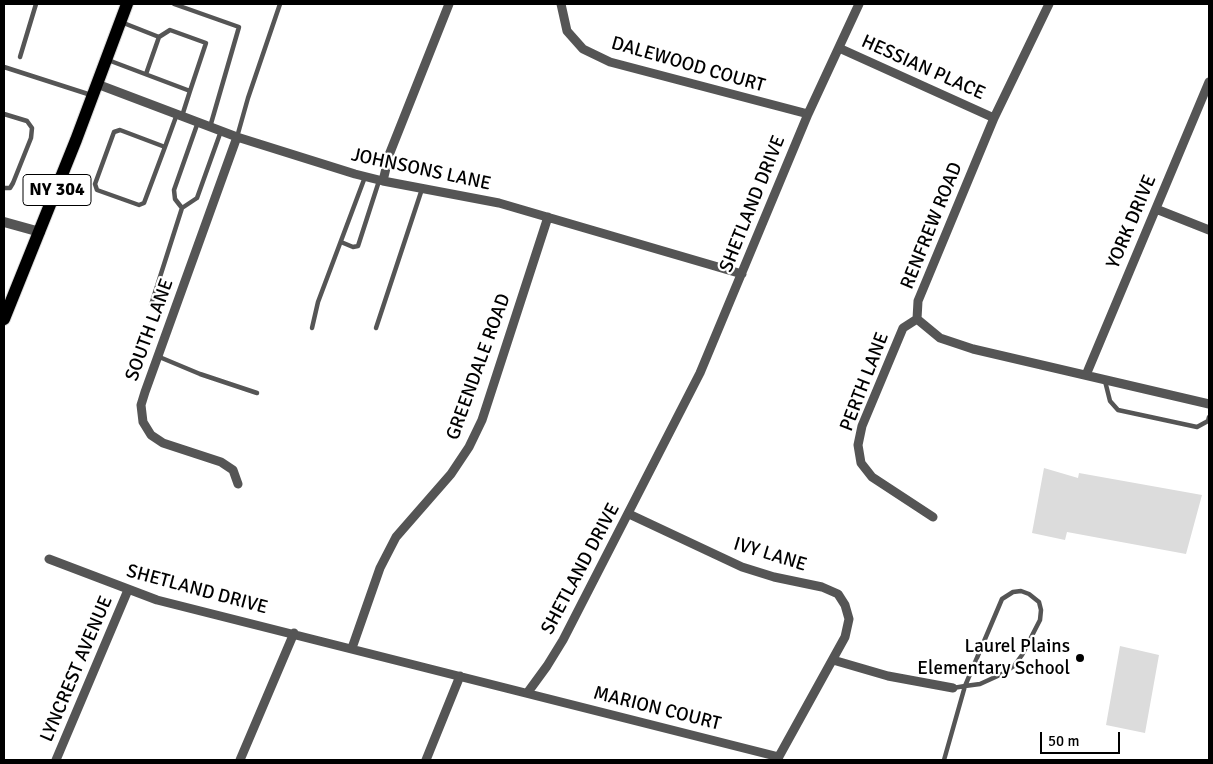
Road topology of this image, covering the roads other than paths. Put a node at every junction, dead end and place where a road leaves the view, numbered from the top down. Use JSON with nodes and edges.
{"nodes":[{"id":1,"x":36,"y":4,"type":"edge"},
{"id":2,"x":127,"y":4,"type":"edge"},
{"id":3,"x":174,"y":4,"type":"edge"},
{"id":4,"x":280,"y":4,"type":"edge"},
{"id":5,"x":449,"y":4,"type":"edge"},
{"id":6,"x":561,"y":4,"type":"edge"},
{"id":7,"x":859,"y":4,"type":"edge"},
{"id":8,"x":1049,"y":4,"type":"edge"},
{"id":9,"x":120,"y":22,"type":"junction"},
{"id":10,"x":159,"y":37,"type":"junction"},
{"id":11,"x":839,"y":48,"type":"junction"},
{"id":12,"x":20,"y":57,"type":"dead end"},
{"id":13,"x":106,"y":60,"type":"junction"},
{"id":14,"x":4,"y":67,"type":"edge"},
{"id":15,"x":146,"y":74,"type":"junction"},
{"id":16,"x":1209,"y":82,"type":"edge"},
{"id":17,"x":95,"y":90,"type":"junction"},
{"id":18,"x":190,"y":91,"type":"junction"},
{"id":19,"x":4,"y":114,"type":"edge"},
{"id":20,"x":808,"y":114,"type":"junction"},
{"id":21,"x":179,"y":115,"type":"junction"},
{"id":22,"x":994,"y":118,"type":"junction"},
{"id":23,"x":198,"y":122,"type":"junction"},
{"id":24,"x":210,"y":127,"type":"junction"},
{"id":25,"x":221,"y":131,"type":"junction"},
{"id":26,"x":237,"y":137,"type":"junction"},
{"id":27,"x":165,"y":147,"type":"junction"},
{"id":28,"x":365,"y":177,"type":"junction"},
{"id":29,"x":381,"y":181,"type":"junction"},
{"id":30,"x":4,"y":188,"type":"edge"},
{"id":31,"x":422,"y":189,"type":"junction"},
{"id":32,"x":182,"y":208,"type":"junction"},
{"id":33,"x":1156,"y":209,"type":"junction"},
{"id":34,"x":548,"y":217,"type":"junction"},
{"id":35,"x":4,"y":222,"type":"edge"},
{"id":36,"x":1209,"y":230,"type":"edge"},
{"id":37,"x":40,"y":232,"type":"junction"},
{"id":38,"x":341,"y":242,"type":"junction"},
{"id":39,"x":742,"y":274,"type":"junction"},
{"id":40,"x":151,"y":305,"type":"dead end"},
{"id":41,"x":4,"y":319,"type":"edge"},
{"id":42,"x":918,"y":319,"type":"junction"},
{"id":43,"x":312,"y":328,"type":"dead end"},
{"id":44,"x":376,"y":328,"type":"dead end"},
{"id":45,"x":157,"y":356,"type":"junction"},
{"id":46,"x":1086,"y":375,"type":"junction"},
{"id":47,"x":1105,"y":379,"type":"junction"},
{"id":48,"x":256,"y":393,"type":"dead end"},
{"id":49,"x":1209,"y":404,"type":"edge"},
{"id":50,"x":1209,"y":417,"type":"edge"},
{"id":51,"x":238,"y":484,"type":"dead end"},
{"id":52,"x":629,"y":514,"type":"junction"},
{"id":53,"x":933,"y":517,"type":"dead end"},
{"id":54,"x":49,"y":559,"type":"dead end"},
{"id":55,"x":128,"y":590,"type":"junction"},
{"id":56,"x":294,"y":633,"type":"junction"},
{"id":57,"x":352,"y":648,"type":"junction"},
{"id":58,"x":833,"y":660,"type":"junction"},
{"id":59,"x":460,"y":676,"type":"junction"},
{"id":60,"x":965,"y":686,"type":"junction"},
{"id":61,"x":953,"y":688,"type":"joint"},
{"id":62,"x":528,"y":692,"type":"junction"},
{"id":63,"x":778,"y":758,"type":"edge"},
{"id":64,"x":56,"y":760,"type":"edge"},
{"id":65,"x":240,"y":760,"type":"edge"},
{"id":66,"x":426,"y":760,"type":"edge"},
{"id":67,"x":944,"y":760,"type":"edge"}],
"edges":[{"from":1,"to":12,"type":"lane"},
{"from":2,"to":9,"type":"main road","number":"NY 304"},
{"from":3,"to":24,"type":"lane"},
{"from":4,"to":26,"type":"lane"},
{"from":5,"to":29,"type":"street"},
{"from":6,"to":20,"type":"street","name":"DALEWOOD COURT"},
{"from":7,"to":11,"type":"street","name":"SHETLAND DRIVE"},
{"from":8,"to":22,"type":"street","name":"RENFREW ROAD"},
{"from":9,"to":10,"type":"lane"},
{"from":9,"to":13,"type":"main road","number":"NY 304"},
{"from":10,"to":15,"type":"lane"},
{"from":10,"to":18,"type":"lane"},
{"from":11,"to":20,"type":"street","name":"SHETLAND DRIVE"},
{"from":11,"to":22,"type":"street","name":"HESSIAN PLACE"},
{"from":13,"to":15,"type":"lane"},
{"from":13,"to":17,"type":"main road","number":"NY 304"},
{"from":14,"to":17,"type":"lane"},
{"from":15,"to":18,"type":"lane"},
{"from":16,"to":33,"type":"street","name":"YORK DRIVE"},
{"from":17,"to":21,"type":"street","name":"JOHNSONS LANE"},
{"from":17,"to":37,"type":"main road","number":"NY 304"},
{"from":18,"to":21,"type":"lane"},
{"from":19,"to":30,"type":"lane"},
{"from":20,"to":39,"type":"street","name":"SHETLAND DRIVE"},
{"from":21,"to":23,"type":"street","name":"JOHNSONS LANE"},
{"from":21,"to":27,"type":"lane"},
{"from":22,"to":42,"type":"street","name":"RENFREW ROAD"},
{"from":23,"to":24,"type":"street","name":"JOHNSONS LANE"},
{"from":23,"to":32,"type":"lane"},
{"from":24,"to":25,"type":"street","name":"JOHNSONS LANE"},
{"from":25,"to":26,"type":"street","name":"JOHNSONS LANE"},
{"from":25,"to":32,"type":"lane"},
{"from":26,"to":28,"type":"street","name":"JOHNSONS LANE"},
{"from":26,"to":45,"type":"street","name":"SOUTH LANE"},
{"from":27,"to":27,"type":"lane"},
{"from":28,"to":29,"type":"street","name":"JOHNSONS LANE"},
{"from":28,"to":38,"type":"lane"},
{"from":29,"to":31,"type":"street","name":"JOHNSONS LANE"},
{"from":29,"to":38,"type":"lane"},
{"from":31,"to":34,"type":"street","name":"JOHNSONS LANE"},
{"from":31,"to":44,"type":"lane"},
{"from":32,"to":40,"type":"lane"},
{"from":33,"to":36,"type":"street"},
{"from":33,"to":46,"type":"street","name":"YORK DRIVE"},
{"from":34,"to":39,"type":"street","name":"JOHNSONS LANE"},
{"from":34,"to":57,"type":"street","name":"GREENDALE ROAD"},
{"from":35,"to":37,"type":"street"},
{"from":37,"to":41,"type":"main road","number":"NY 304"},
{"from":38,"to":43,"type":"lane"},
{"from":39,"to":52,"type":"street","name":"SHETLAND DRIVE"},
{"from":42,"to":46,"type":"street","name":"RENFREW ROAD"},
{"from":42,"to":53,"type":"street","name":"PERTH LANE"},
{"from":45,"to":48,"type":"lane"},
{"from":45,"to":51,"type":"street","name":"SOUTH LANE"},
{"from":46,"to":47,"type":"street","name":"RENFREW ROAD"},
{"from":47,"to":49,"type":"street","name":"RENFREW ROAD"},
{"from":47,"to":50,"type":"lane"},
{"from":52,"to":58,"type":"street","name":"IVY LANE"},
{"from":52,"to":62,"type":"street","name":"SHETLAND DRIVE"},
{"from":54,"to":55,"type":"street","name":"SHETLAND DRIVE"},
{"from":55,"to":56,"type":"street","name":"SHETLAND DRIVE"},
{"from":55,"to":64,"type":"street","name":"LYNCREST AVENUE"},
{"from":56,"to":57,"type":"street","name":"SHETLAND DRIVE"},
{"from":56,"to":65,"type":"street"},
{"from":57,"to":59,"type":"street","name":"SHETLAND DRIVE"},
{"from":58,"to":61,"type":"street"},
{"from":58,"to":63,"type":"street"},
{"from":59,"to":62,"type":"street","name":"SHETLAND DRIVE"},
{"from":59,"to":66,"type":"street"},
{"from":60,"to":60,"type":"lane"},
{"from":60,"to":61,"type":"lane"},
{"from":60,"to":67,"type":"lane"},
{"from":62,"to":63,"type":"street","name":"MARION COURT"}]}
